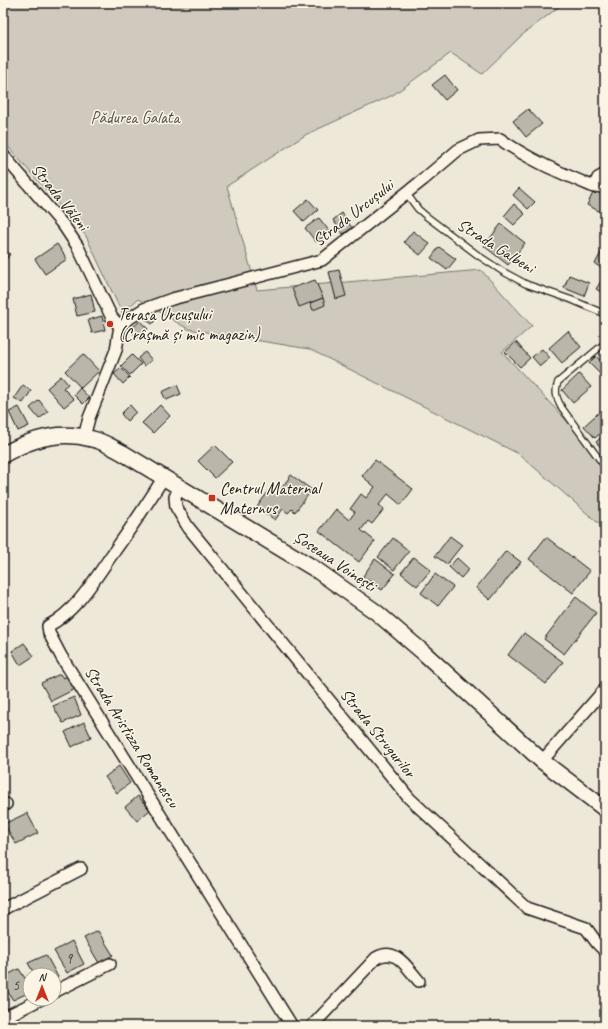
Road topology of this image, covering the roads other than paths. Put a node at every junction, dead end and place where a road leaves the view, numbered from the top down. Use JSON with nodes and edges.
{"nodes":[{"id":1,"x":3,"y":155,"type":"edge"},
{"id":2,"x":605,"y":174,"type":"edge"},
{"id":3,"x":594,"y":187,"type":"junction"},
{"id":4,"x":605,"y":192,"type":"edge"},
{"id":5,"x":406,"y":193,"type":"junction"},
{"id":6,"x":605,"y":314,"type":"edge"},
{"id":7,"x":120,"y":326,"type":"junction"},
{"id":8,"x":605,"y":343,"type":"edge"},
{"id":9,"x":84,"y":437,"type":"junction"},
{"id":10,"x":3,"y":455,"type":"edge"},
{"id":11,"x":604,"y":465,"type":"edge"},
{"id":12,"x":164,"y":477,"type":"junction"},
{"id":13,"x":180,"y":487,"type":"junction"},
{"id":14,"x":605,"y":689,"type":"edge"},
{"id":15,"x":542,"y":761,"type":"junction"},
{"id":16,"x":605,"y":809,"type":"edge"},
{"id":17,"x":81,"y":869,"type":"dead end"},
{"id":18,"x":3,"y":909,"type":"edge"},
{"id":19,"x":605,"y":951,"type":"edge"},
{"id":20,"x":110,"y":964,"type":"dead end"},
{"id":21,"x":419,"y":981,"type":"dead end"},
{"id":22,"x":62,"y":988,"type":"edge"},
{"id":23,"x":25,"y":1007,"type":"edge"},
{"id":24,"x":3,"y":1018,"type":"edge"},
{"id":25,"x":316,"y":1025,"type":"edge"},
{"id":26,"x":292,"y":1026,"type":"edge"}],
"edges":[{"from":1,"to":7,"type":"street","name":"Strada Văleni"},
{"from":2,"to":3,"type":"street"},
{"from":3,"to":4,"type":"lane"},
{"from":3,"to":5,"type":"street","name":"Strada Urcușului"},
{"from":5,"to":6,"type":"lane","name":"Strada Galbeni"},
{"from":5,"to":7,"type":"street","name":"Strada Urcușului"},
{"from":7,"to":9,"type":"street"},
{"from":8,"to":11,"type":"lane"},
{"from":9,"to":10,"type":"main road","name":"Șoseaua Voinești"},
{"from":9,"to":12,"type":"main road","name":"Șoseaua Voinești"},
{"from":12,"to":13,"type":"main road","name":"Șoseaua Voinești"},
{"from":12,"to":26,"type":"street","name":"Strada Aristizza Romanescu"},
{"from":13,"to":15,"type":"main road","name":"Șoseaua Voinești"},
{"from":13,"to":19,"type":"street","name":"Strada Strugurilor"},
{"from":14,"to":15,"type":"street"},
{"from":15,"to":16,"type":"main road","name":"Șoseaua Voinești"},
{"from":17,"to":18,"type":"street"},
{"from":20,"to":22,"type":"street"},
{"from":21,"to":25,"type":"street"},
{"from":23,"to":24,"type":"street"}]}
